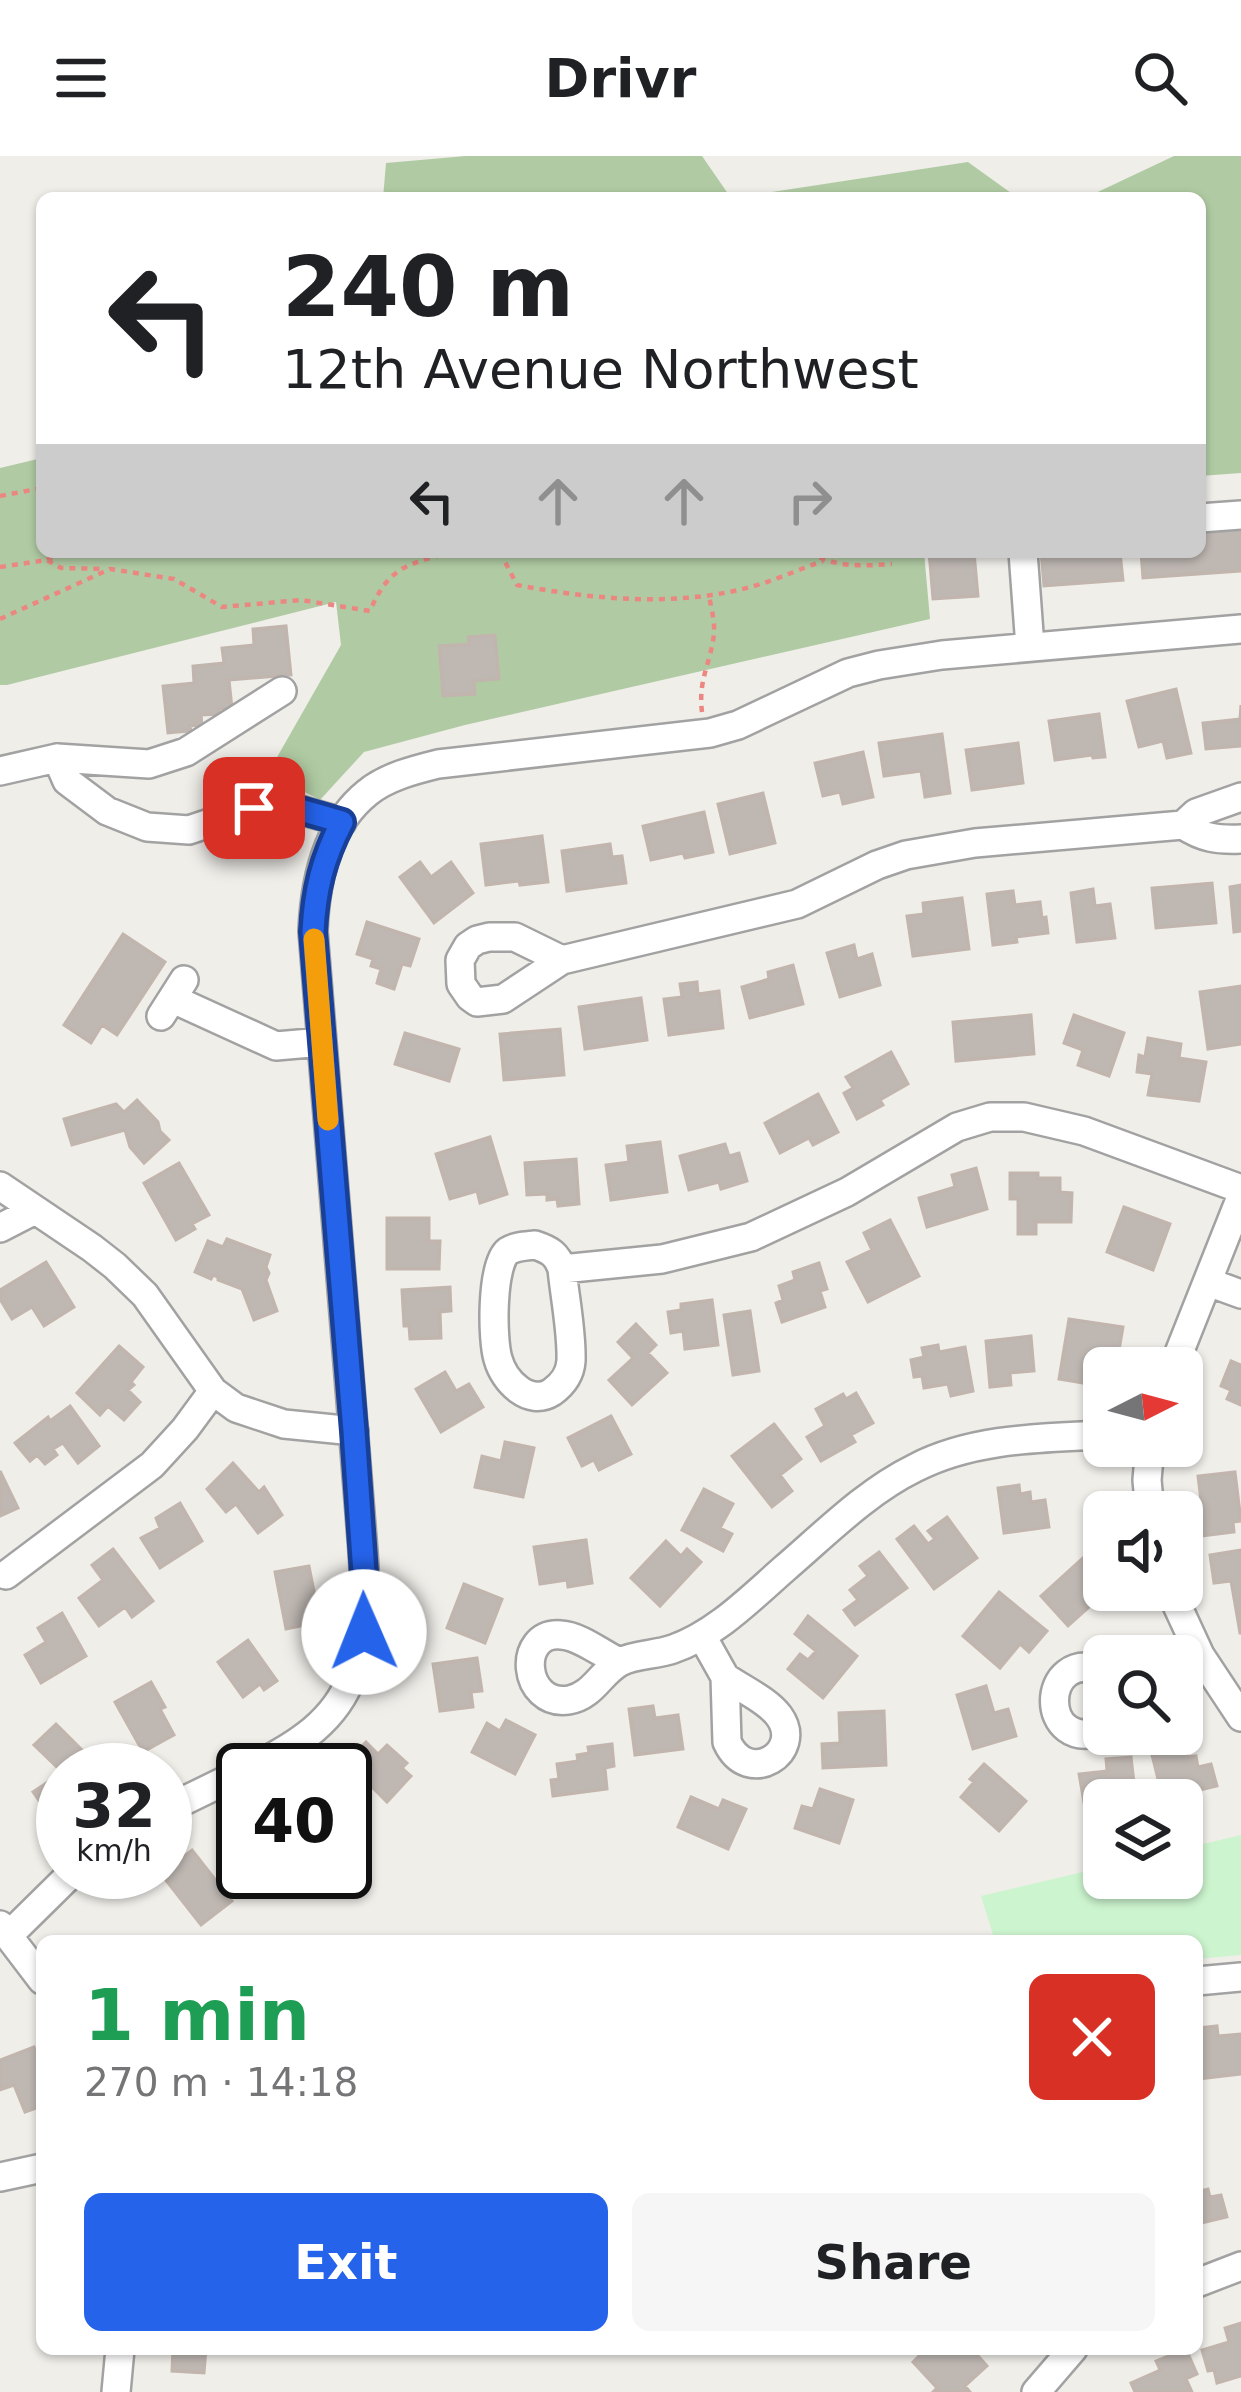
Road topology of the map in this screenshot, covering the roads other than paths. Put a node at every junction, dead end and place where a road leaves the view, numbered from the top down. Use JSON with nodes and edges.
{"nodes":[{"id":1,"x":1241,"y":514,"type":"edge"},
{"id":2,"x":1206,"y":517,"type":"edge"},
{"id":3,"x":1023,"y":558,"type":"edge"},
{"id":4,"x":1241,"y":628,"type":"edge"},
{"id":5,"x":1030,"y":647,"type":"junction"},
{"id":6,"x":282,"y":691,"type":"dead end"},
{"id":7,"x":57,"y":758,"type":"junction"},
{"id":8,"x":0,"y":771,"type":"edge"},
{"id":9,"x":1241,"y":797,"type":"edge"},
{"id":10,"x":342,"y":822,"type":"junction"},
{"id":11,"x":1183,"y":825,"type":"junction"},
{"id":12,"x":1241,"y":838,"type":"edge"},
{"id":13,"x":562,"y":960,"type":"dead end"},
{"id":14,"x":173,"y":999,"type":"dead end"},
{"id":15,"x":322,"y":1042,"type":"junction"},
{"id":16,"x":0,"y":1186,"type":"edge"},
{"id":17,"x":1241,"y":1193,"type":"edge"},
{"id":18,"x":33,"y":1211,"type":"junction"},
{"id":19,"x":0,"y":1228,"type":"edge"},
{"id":20,"x":562,"y":1269,"type":"junction"},
{"id":21,"x":1208,"y":1282,"type":"junction"},
{"id":22,"x":1241,"y":1294,"type":"edge"},
{"id":23,"x":1182,"y":1347,"type":"edge"},
{"id":24,"x":213,"y":1391,"type":"junction"},
{"id":25,"x":354,"y":1431,"type":"junction"},
{"id":26,"x":1083,"y":1437,"type":"edge"},
{"id":27,"x":6,"y":1575,"type":"dead end"},
{"id":28,"x":702,"y":1636,"type":"junction"},
{"id":29,"x":620,"y":1662,"type":"dead end"},
{"id":30,"x":1083,"y":1667,"type":"edge"},
{"id":31,"x":1203,"y":1673,"type":"edge"},
{"id":32,"x":725,"y":1677,"type":"dead end"},
{"id":33,"x":1241,"y":1717,"type":"edge"},
{"id":34,"x":1083,"y":1734,"type":"edge"},
{"id":35,"x":297,"y":1743,"type":"edge"},
{"id":36,"x":41,"y":1899,"type":"edge"},
{"id":37,"x":4,"y":1930,"type":"edge"},
{"id":38,"x":36,"y":1972,"type":"edge"},
{"id":39,"x":1241,"y":1977,"type":"edge"},
{"id":40,"x":1203,"y":1980,"type":"edge"},
{"id":41,"x":36,"y":2169,"type":"edge"},
{"id":42,"x":0,"y":2177,"type":"edge"},
{"id":43,"x":1241,"y":2266,"type":"edge"},
{"id":44,"x":1203,"y":2282,"type":"edge"},
{"id":45,"x":119,"y":2355,"type":"edge"},
{"id":46,"x":1068,"y":2355,"type":"edge"},
{"id":47,"x":116,"y":2392,"type":"edge"},
{"id":48,"x":1036,"y":2392,"type":"edge"}],
"edges":[{"from":1,"to":2,"type":"street"},
{"from":3,"to":5,"type":"street"},
{"from":4,"to":5,"type":"street"},
{"from":5,"to":10,"type":"street"},
{"from":6,"to":7,"type":"street"},
{"from":7,"to":8,"type":"street"},
{"from":7,"to":10,"type":"street"},
{"from":9,"to":11,"type":"street"},
{"from":10,"to":15,"type":"street"},
{"from":11,"to":12,"type":"street"},
{"from":11,"to":13,"type":"street"},
{"from":14,"to":15,"type":"street"},
{"from":15,"to":25,"type":"street"},
{"from":16,"to":18,"type":"street"},
{"from":17,"to":20,"type":"street"},
{"from":17,"to":21,"type":"street"},
{"from":18,"to":19,"type":"street"},
{"from":18,"to":24,"type":"street"},
{"from":20,"to":20,"type":"street"},
{"from":21,"to":22,"type":"street"},
{"from":21,"to":23,"type":"street"},
{"from":24,"to":25,"type":"street"},
{"from":24,"to":27,"type":"street"},
{"from":25,"to":35,"type":"street"},
{"from":26,"to":28,"type":"street"},
{"from":28,"to":29,"type":"street"},
{"from":28,"to":32,"type":"street"},
{"from":30,"to":34,"type":"street"},
{"from":31,"to":33,"type":"street"},
{"from":36,"to":37,"type":"street"},
{"from":37,"to":38,"type":"street"},
{"from":39,"to":40,"type":"street"},
{"from":41,"to":42,"type":"street"},
{"from":43,"to":44,"type":"street"},
{"from":45,"to":47,"type":"street"},
{"from":46,"to":48,"type":"street"}]}
